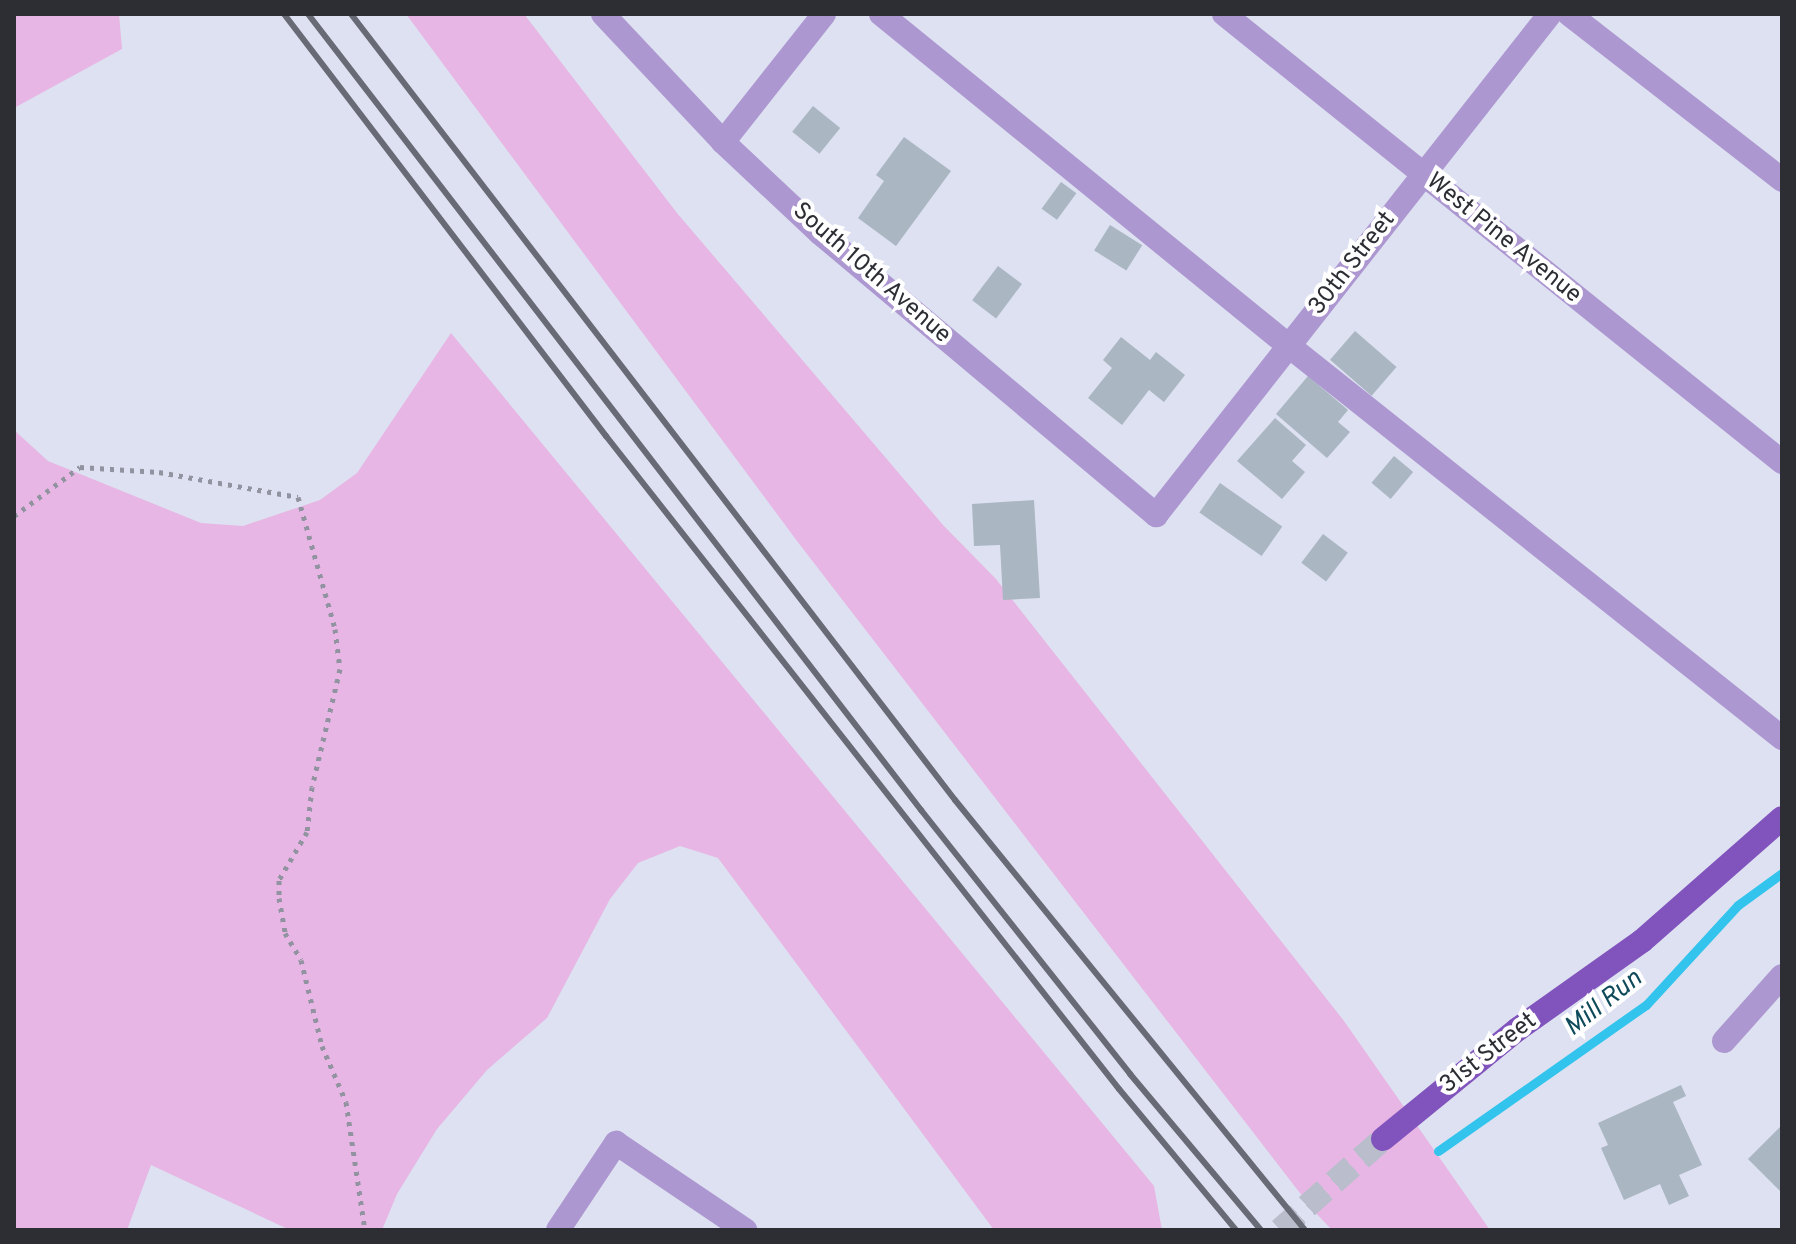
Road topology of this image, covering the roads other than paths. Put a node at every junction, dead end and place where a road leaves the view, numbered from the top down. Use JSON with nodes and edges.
{"nodes":[{"id":1,"x":603,"y":14,"type":"edge"},
{"id":2,"x":824,"y":14,"type":"edge"},
{"id":3,"x":881,"y":14,"type":"edge"},
{"id":4,"x":1224,"y":14,"type":"edge"},
{"id":5,"x":1550,"y":14,"type":"edge"},
{"id":6,"x":1569,"y":14,"type":"edge"},
{"id":7,"x":723,"y":142,"type":"junction"},
{"id":8,"x":1423,"y":175,"type":"junction"},
{"id":9,"x":1782,"y":180,"type":"edge"},
{"id":10,"x":1289,"y":346,"type":"junction"},
{"id":11,"x":1782,"y":462,"type":"edge"},
{"id":12,"x":1156,"y":515,"type":"joint"},
{"id":13,"x":1782,"y":738,"type":"edge"},
{"id":14,"x":1782,"y":818,"type":"edge"},
{"id":15,"x":1782,"y":976,"type":"edge"},
{"id":16,"x":1724,"y":1041,"type":"dead end"},
{"id":17,"x":1383,"y":1139,"type":"tunnel mouth"},
{"id":18,"x":558,"y":1230,"type":"edge"},
{"id":19,"x":745,"y":1230,"type":"edge"}],
"edges":[{"from":1,"to":7,"type":"street","name":"South 10th Avenue"},
{"from":2,"to":7,"type":"street"},
{"from":3,"to":10,"type":"street"},
{"from":4,"to":8,"type":"street","name":"West Pine Avenue"},
{"from":5,"to":8,"type":"street","name":"30th Street"},
{"from":6,"to":9,"type":"street"},
{"from":7,"to":12,"type":"street","name":"South 10th Avenue"},
{"from":8,"to":10,"type":"street","name":"30th Street"},
{"from":8,"to":11,"type":"street","name":"West Pine Avenue"},
{"from":10,"to":12,"type":"street","name":"30th Street"},
{"from":10,"to":13,"type":"street"},
{"from":14,"to":17,"type":"main road","name":"31st Street"},
{"from":15,"to":16,"type":"street"},
{"from":18,"to":19,"type":"street"}]}
